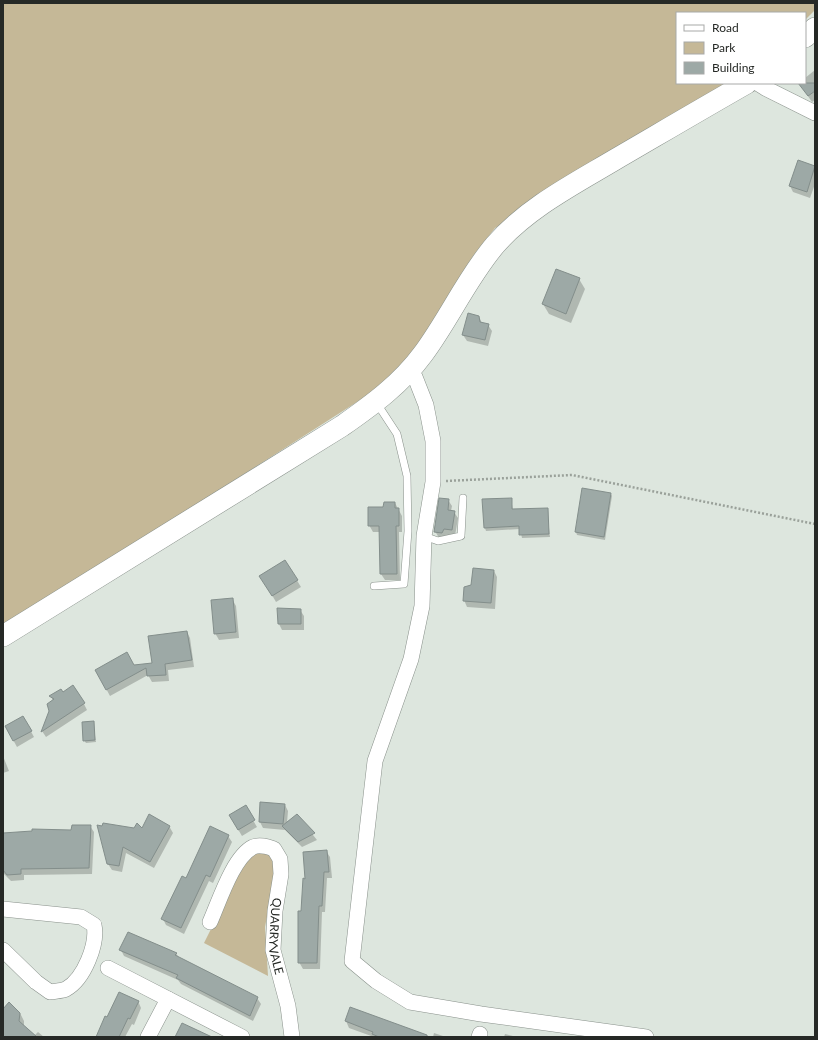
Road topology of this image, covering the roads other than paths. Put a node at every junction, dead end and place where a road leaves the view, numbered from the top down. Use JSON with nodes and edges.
{"nodes":[{"id":1,"x":815,"y":28,"type":"edge"},
{"id":2,"x":806,"y":36,"type":"edge"},
{"id":3,"x":745,"y":84,"type":"edge"},
{"id":4,"x":758,"y":84,"type":"edge"},
{"id":5,"x":815,"y":112,"type":"edge"},
{"id":6,"x":409,"y":371,"type":"junction"},
{"id":7,"x":375,"y":402,"type":"junction"},
{"id":8,"x":463,"y":498,"type":"dead end"},
{"id":9,"x":424,"y":536,"type":"junction"},
{"id":10,"x":374,"y":586,"type":"dead end"},
{"id":11,"x":3,"y":636,"type":"edge"},
{"id":12,"x":3,"y":909,"type":"edge"},
{"id":13,"x":210,"y":922,"type":"dead end"},
{"id":14,"x":3,"y":950,"type":"edge"},
{"id":15,"x":108,"y":968,"type":"dead end"},
{"id":16,"x":168,"y":999,"type":"junction"},
{"id":17,"x":148,"y":1037,"type":"edge"},
{"id":18,"x":242,"y":1037,"type":"edge"},
{"id":19,"x":292,"y":1037,"type":"edge"},
{"id":20,"x":646,"y":1037,"type":"edge"}],
"edges":[{"from":1,"to":2,"type":"main road"},
{"from":3,"to":6,"type":"main road"},
{"from":4,"to":5,"type":"street"},
{"from":6,"to":7,"type":"main road"},
{"from":6,"to":9,"type":"street"},
{"from":7,"to":10,"type":"lane"},
{"from":7,"to":11,"type":"main road"},
{"from":8,"to":9,"type":"lane"},
{"from":9,"to":20,"type":"street"},
{"from":12,"to":14,"type":"street"},
{"from":13,"to":19,"type":"street","name":"QUARRYVALE"},
{"from":15,"to":16,"type":"street"},
{"from":16,"to":17,"type":"street"},
{"from":16,"to":18,"type":"street"}]}
